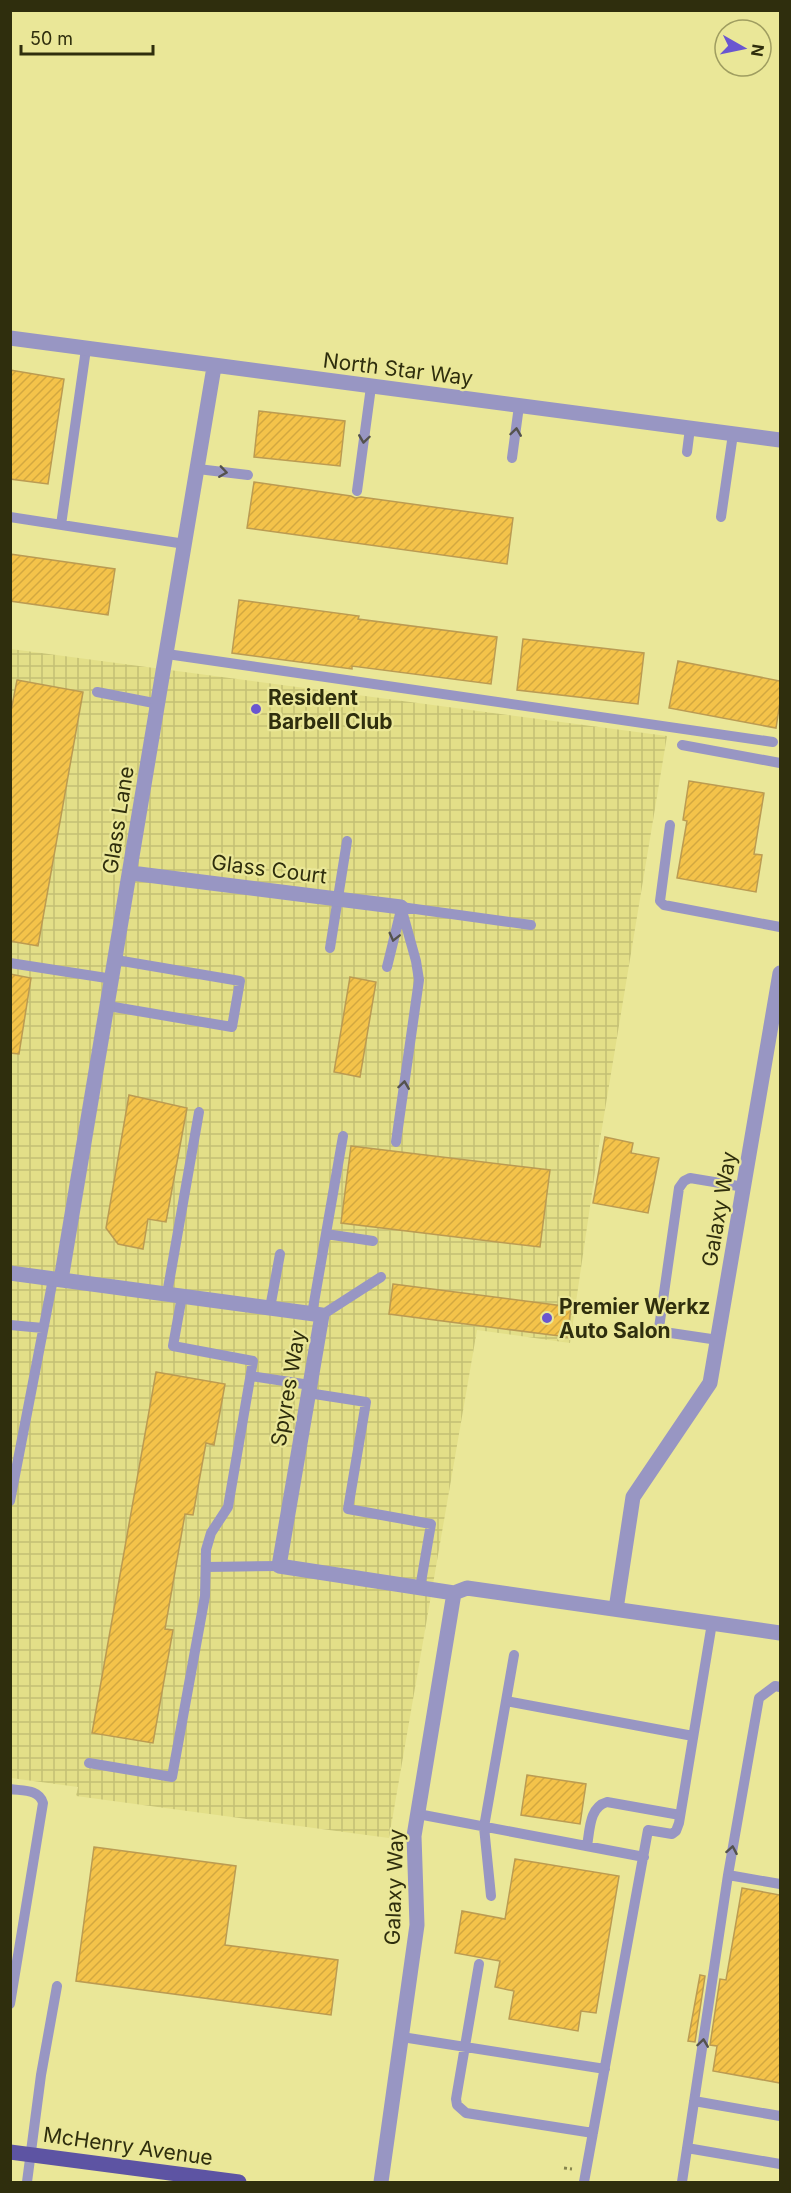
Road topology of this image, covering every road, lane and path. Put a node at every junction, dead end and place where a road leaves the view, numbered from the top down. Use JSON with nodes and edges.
{"nodes":[{"id":1,"x":10,"y":338,"type":"edge"},
{"id":2,"x":86,"y":349,"type":"junction"},
{"id":3,"x":214,"y":367,"type":"junction"},
{"id":4,"x":371,"y":387,"type":"junction"},
{"id":5,"x":519,"y":406,"type":"junction"},
{"id":6,"x":690,"y":428,"type":"junction"},
{"id":7,"x":733,"y":434,"type":"junction"},
{"id":8,"x":780,"y":440,"type":"edge"},
{"id":9,"x":687,"y":452,"type":"dead end"},
{"id":10,"x":512,"y":458,"type":"dead end"},
{"id":11,"x":198,"y":469,"type":"junction"},
{"id":12,"x":248,"y":476,"type":"dead end"},
{"id":13,"x":357,"y":490,"type":"dead end"},
{"id":14,"x":10,"y":517,"type":"edge"},
{"id":15,"x":721,"y":517,"type":"dead end"},
{"id":16,"x":61,"y":525,"type":"junction"},
{"id":17,"x":185,"y":544,"type":"junction"},
{"id":18,"x":167,"y":654,"type":"junction"},
{"id":19,"x":97,"y":692,"type":"dead end"},
{"id":20,"x":159,"y":704,"type":"junction"},
{"id":21,"x":773,"y":742,"type":"dead end"},
{"id":22,"x":682,"y":745,"type":"dead end"},
{"id":23,"x":780,"y":763,"type":"edge"},
{"id":24,"x":670,"y":825,"type":"dead end"},
{"id":25,"x":347,"y":841,"type":"dead end"},
{"id":26,"x":131,"y":873,"type":"junction"},
{"id":27,"x":339,"y":899,"type":"junction"},
{"id":28,"x":401,"y":907,"type":"junction"},
{"id":29,"x":531,"y":925,"type":"dead end"},
{"id":30,"x":780,"y":927,"type":"edge"},
{"id":31,"x":330,"y":948,"type":"dead end"},
{"id":32,"x":116,"y":960,"type":"junction"},
{"id":33,"x":10,"y":963,"type":"edge"},
{"id":34,"x":387,"y":967,"type":"dead end"},
{"id":35,"x":780,"y":973,"type":"edge"},
{"id":36,"x":113,"y":980,"type":"junction"},
{"id":37,"x":779,"y":991,"type":"edge"},
{"id":38,"x":108,"y":1006,"type":"junction"},
{"id":39,"x":199,"y":1112,"type":"dead end"},
{"id":40,"x":343,"y":1136,"type":"dead end"},
{"id":41,"x":396,"y":1142,"type":"dead end"},
{"id":42,"x":744,"y":1187,"type":"junction"},
{"id":43,"x":326,"y":1234,"type":"junction"},
{"id":44,"x":373,"y":1240,"type":"dead end"},
{"id":45,"x":280,"y":1254,"type":"dead end"},
{"id":46,"x":10,"y":1273,"type":"edge"},
{"id":47,"x":381,"y":1277,"type":"dead end"},
{"id":48,"x":57,"y":1279,"type":"junction"},
{"id":49,"x":174,"y":1295,"type":"junction"},
{"id":50,"x":270,"y":1308,"type":"junction"},
{"id":51,"x":317,"y":1314,"type":"junction"},
{"id":52,"x":10,"y":1325,"type":"edge"},
{"id":53,"x":43,"y":1328,"type":"junction"},
{"id":54,"x":718,"y":1340,"type":"junction"},
{"id":55,"x":251,"y":1376,"type":"junction"},
{"id":56,"x":309,"y":1389,"type":"junction"},
{"id":57,"x":10,"y":1501,"type":"edge"},
{"id":58,"x":279,"y":1566,"type":"junction"},
{"id":59,"x":206,"y":1567,"type":"junction"},
{"id":60,"x":420,"y":1588,"type":"junction"},
{"id":61,"x":454,"y":1593,"type":"junction"},
{"id":62,"x":616,"y":1608,"type":"junction"},
{"id":63,"x":712,"y":1623,"type":"junction"},
{"id":64,"x":780,"y":1633,"type":"edge"},
{"id":65,"x":514,"y":1655,"type":"dead end"},
{"id":66,"x":780,"y":1687,"type":"edge"},
{"id":67,"x":506,"y":1701,"type":"junction"},
{"id":68,"x":693,"y":1736,"type":"junction"},
{"id":69,"x":89,"y":1763,"type":"dead end"},
{"id":70,"x":10,"y":1789,"type":"edge"},
{"id":71,"x":418,"y":1814,"type":"junction"},
{"id":72,"x":680,"y":1815,"type":"junction"},
{"id":73,"x":484,"y":1827,"type":"junction"},
{"id":74,"x":587,"y":1846,"type":"junction"},
{"id":75,"x":644,"y":1857,"type":"junction"},
{"id":76,"x":728,"y":1875,"type":"junction"},
{"id":77,"x":780,"y":1884,"type":"edge"},
{"id":78,"x":491,"y":1896,"type":"dead end"},
{"id":79,"x":479,"y":1964,"type":"dead end"},
{"id":80,"x":57,"y":1986,"type":"dead end"},
{"id":81,"x":10,"y":2004,"type":"edge"},
{"id":82,"x":402,"y":2037,"type":"junction"},
{"id":83,"x":464,"y":2046,"type":"junction"},
{"id":84,"x":605,"y":2068,"type":"junction"},
{"id":85,"x":694,"y":2101,"type":"junction"},
{"id":86,"x":780,"y":2116,"type":"edge"},
{"id":87,"x":593,"y":2133,"type":"junction"},
{"id":88,"x":687,"y":2148,"type":"junction"},
{"id":89,"x":10,"y":2152,"type":"edge"},
{"id":90,"x":31,"y":2155,"type":"junction"},
{"id":91,"x":780,"y":2164,"type":"edge"},
{"id":92,"x":564,"y":2168,"type":"dead end"},
{"id":93,"x":572,"y":2169,"type":"dead end"},
{"id":94,"x":209,"y":2181,"type":"edge"},
{"id":95,"x":27,"y":2182,"type":"edge"},
{"id":96,"x":239,"y":2182,"type":"edge"},
{"id":97,"x":381,"y":2182,"type":"edge"},
{"id":98,"x":584,"y":2182,"type":"edge"},
{"id":99,"x":682,"y":2182,"type":"edge"}],
"edges":[{"from":1,"to":2,"type":"street","name":"North Star Way"},
{"from":2,"to":3,"type":"street","name":"North Star Way"},
{"from":2,"to":16,"type":"lane"},
{"from":3,"to":4,"type":"street","name":"North Star Way"},
{"from":3,"to":11,"type":"street","name":"Glass Lane"},
{"from":4,"to":5,"type":"street","name":"North Star Way"},
{"from":4,"to":13,"type":"lane","one_way":true},
{"from":5,"to":6,"type":"street","name":"North Star Way"},
{"from":10,"to":5,"type":"lane","one_way":true},
{"from":6,"to":7,"type":"street","name":"North Star Way"},
{"from":6,"to":9,"type":"lane"},
{"from":7,"to":8,"type":"street","name":"North Star Way"},
{"from":7,"to":15,"type":"lane"},
{"from":11,"to":12,"type":"lane","one_way":true},
{"from":11,"to":17,"type":"street","name":"Glass Lane"},
{"from":14,"to":16,"type":"lane"},
{"from":16,"to":17,"type":"lane"},
{"from":17,"to":18,"type":"street","name":"Glass Lane"},
{"from":18,"to":20,"type":"street","name":"Glass Lane"},
{"from":18,"to":21,"type":"lane"},
{"from":19,"to":20,"type":"lane"},
{"from":20,"to":26,"type":"street","name":"Glass Lane"},
{"from":22,"to":23,"type":"lane"},
{"from":24,"to":30,"type":"lane"},
{"from":25,"to":27,"type":"lane"},
{"from":26,"to":27,"type":"street","name":"Glass Court"},
{"from":26,"to":32,"type":"street","name":"Glass Lane"},
{"from":27,"to":28,"type":"street","name":"Glass Court"},
{"from":27,"to":31,"type":"lane"},
{"from":28,"to":29,"type":"lane"},
{"from":28,"to":34,"type":"lane","one_way":true},
{"from":41,"to":28,"type":"lane","one_way":true},
{"from":32,"to":36,"type":"street","name":"Glass Lane"},
{"from":32,"to":38,"type":"lane"},
{"from":33,"to":36,"type":"lane"},
{"from":35,"to":37,"type":"street","name":"Galaxy Way"},
{"from":36,"to":38,"type":"street","name":"Glass Lane"},
{"from":37,"to":42,"type":"street","name":"Galaxy Way"},
{"from":38,"to":48,"type":"street","name":"Glass Lane"},
{"from":39,"to":49,"type":"lane"},
{"from":40,"to":43,"type":"lane"},
{"from":42,"to":54,"type":"street","name":"Galaxy Way"},
{"from":42,"to":54,"type":"lane"},
{"from":43,"to":44,"type":"lane"},
{"from":43,"to":51,"type":"lane"},
{"from":45,"to":50,"type":"lane"},
{"from":46,"to":48,"type":"street","name":"Spyres Way"},
{"from":47,"to":51,"type":"lane"},
{"from":48,"to":49,"type":"street","name":"Spyres Way"},
{"from":48,"to":53,"type":"lane"},
{"from":49,"to":50,"type":"street","name":"Spyres Way"},
{"from":49,"to":55,"type":"lane"},
{"from":50,"to":51,"type":"street","name":"Spyres Way"},
{"from":51,"to":56,"type":"street","name":"Spyres Way"},
{"from":52,"to":53,"type":"lane"},
{"from":53,"to":57,"type":"lane"},
{"from":54,"to":62,"type":"street","name":"Galaxy Way"},
{"from":55,"to":56,"type":"lane"},
{"from":55,"to":59,"type":"lane"},
{"from":56,"to":58,"type":"street","name":"Spyres Way"},
{"from":56,"to":60,"type":"lane"},
{"from":58,"to":59,"type":"lane"},
{"from":58,"to":60,"type":"street"},
{"from":59,"to":69,"type":"lane"},
{"from":60,"to":61,"type":"street"},
{"from":61,"to":62,"type":"street"},
{"from":61,"to":71,"type":"street","name":"Galaxy Way"},
{"from":62,"to":63,"type":"street"},
{"from":63,"to":64,"type":"street"},
{"from":63,"to":68,"type":"lane"},
{"from":65,"to":67,"type":"lane"},
{"from":76,"to":66,"type":"lane","one_way":true},
{"from":67,"to":68,"type":"lane"},
{"from":67,"to":73,"type":"lane"},
{"from":68,"to":72,"type":"lane"},
{"from":70,"to":81,"type":"lane"},
{"from":71,"to":73,"type":"lane"},
{"from":71,"to":82,"type":"street","name":"Galaxy Way"},
{"from":72,"to":74,"type":"lane"},
{"from":72,"to":75,"type":"lane"},
{"from":73,"to":74,"type":"lane"},
{"from":73,"to":78,"type":"lane"},
{"from":74,"to":75,"type":"lane"},
{"from":75,"to":84,"type":"lane"},
{"from":76,"to":77,"type":"lane"},
{"from":85,"to":76,"type":"lane","one_way":true},
{"from":79,"to":83,"type":"lane"},
{"from":80,"to":90,"type":"lane"},
{"from":82,"to":83,"type":"lane"},
{"from":82,"to":97,"type":"street","name":"Galaxy Way"},
{"from":83,"to":84,"type":"lane"},
{"from":83,"to":87,"type":"lane"},
{"from":84,"to":87,"type":"lane"},
{"from":85,"to":86,"type":"lane"},
{"from":85,"to":88,"type":"lane"},
{"from":87,"to":98,"type":"lane"},
{"from":88,"to":91,"type":"lane"},
{"from":88,"to":99,"type":"lane"},
{"from":89,"to":90,"type":"main road","name":"McHenry Avenue"},
{"from":90,"to":94,"type":"main road","name":"McHenry Avenue"},
{"from":90,"to":95,"type":"lane"},
{"from":92,"to":93,"type":"path"},
{"from":94,"to":96,"type":"main road","name":"McHenry Avenue"}]}
